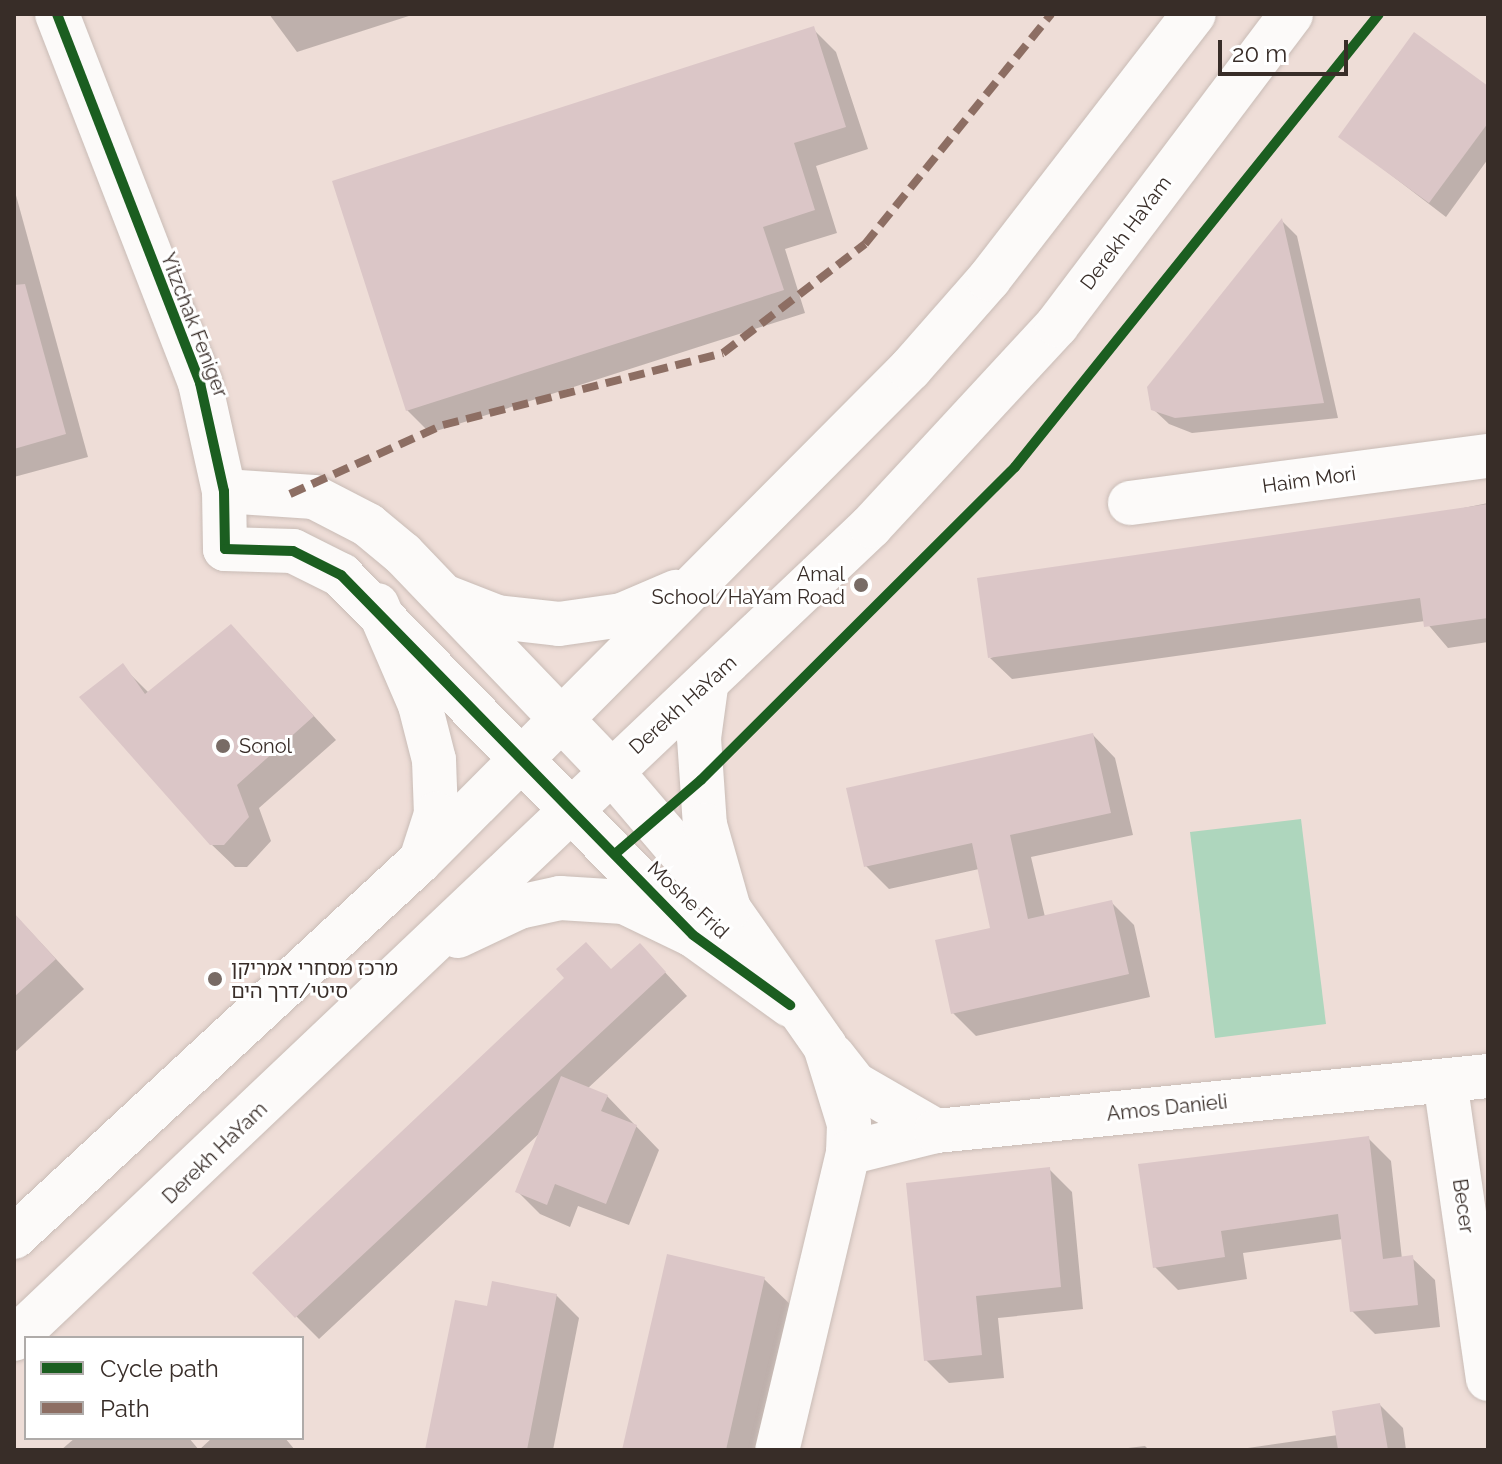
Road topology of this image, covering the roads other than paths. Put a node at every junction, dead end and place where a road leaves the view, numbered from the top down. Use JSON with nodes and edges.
{"nodes":[{"id":1,"x":57,"y":14,"type":"edge"},
{"id":2,"x":1194,"y":14,"type":"edge"},
{"id":3,"x":1291,"y":14,"type":"edge"},
{"id":4,"x":1488,"y":456,"type":"edge"},
{"id":5,"x":224,"y":491,"type":"junction"},
{"id":6,"x":1130,"y":503,"type":"dead end"},
{"id":7,"x":702,"y":577,"type":"junction"},
{"id":8,"x":446,"y":597,"type":"junction"},
{"id":9,"x":377,"y":605,"type":"junction"},
{"id":10,"x":706,"y":687,"type":"junction"},
{"id":11,"x":562,"y":718,"type":"junction"},
{"id":12,"x":524,"y":756,"type":"junction"},
{"id":13,"x":611,"y":771,"type":"junction"},
{"id":14,"x":571,"y":809,"type":"junction"},
{"id":15,"x":419,"y":862,"type":"junction"},
{"id":16,"x":729,"y":909,"type":"junction"},
{"id":17,"x":693,"y":935,"type":"junction"},
{"id":18,"x":424,"y":953,"type":"junction"},
{"id":19,"x":790,"y":1005,"type":"junction"},
{"id":20,"x":825,"y":1046,"type":"junction"},
{"id":21,"x":1488,"y":1076,"type":"edge"},
{"id":22,"x":1445,"y":1081,"type":"junction"},
{"id":23,"x":936,"y":1131,"type":"junction"},
{"id":24,"x":848,"y":1153,"type":"junction"},
{"id":25,"x":14,"y":1237,"type":"edge"},
{"id":26,"x":91,"y":1271,"type":"junction"},
{"id":27,"x":28,"y":1336,"type":"edge"},
{"id":28,"x":14,"y":1339,"type":"edge"},
{"id":29,"x":1488,"y":1379,"type":"edge"},
{"id":30,"x":777,"y":1450,"type":"edge"}],
"edges":[{"from":1,"to":5,"type":"main road","name":"Yitzchak Feniger"},
{"from":2,"to":7,"type":"main road"},
{"from":3,"to":10,"type":"main road","name":"Derekh HaYam"},
{"from":4,"to":6,"type":"main road","name":"Haim Mori"},
{"from":5,"to":8,"type":"main road"},
{"from":5,"to":9,"type":"main road","name":"Yitzchak Feniger"},
{"from":7,"to":8,"type":"main road"},
{"from":7,"to":11,"type":"main road"},
{"from":8,"to":11,"type":"main road"},
{"from":9,"to":12,"type":"main road","name":"Yitzchak Feniger"},
{"from":9,"to":15,"type":"main road"},
{"from":10,"to":13,"type":"main road","name":"Derekh HaYam"},
{"from":10,"to":16,"type":"main road"},
{"from":11,"to":12,"type":"main road"},
{"from":11,"to":13,"type":"main road"},
{"from":12,"to":14,"type":"main road","name":"Yitzchak Feniger"},
{"from":12,"to":15,"type":"main road"},
{"from":13,"to":14,"type":"main road","name":"Derekh HaYam"},
{"from":13,"to":16,"type":"main road","name":"Moshe Frid"},
{"from":14,"to":17,"type":"main road","name":"Moshe Frid"},
{"from":14,"to":18,"type":"main road","name":"Derekh HaYam"},
{"from":15,"to":25,"type":"main road"},
{"from":16,"to":19,"type":"main road","name":"Moshe Frid"},
{"from":17,"to":18,"type":"main road"},
{"from":17,"to":19,"type":"main road","name":"Moshe Frid"},
{"from":18,"to":26,"type":"main road","name":"Derekh HaYam"},
{"from":19,"to":20,"type":"main road","name":"Moshe Frid"},
{"from":20,"to":23,"type":"main road"},
{"from":20,"to":24,"type":"main road","name":"Moshe Frid"},
{"from":21,"to":22,"type":"main road","name":"Amos Danieli"},
{"from":22,"to":23,"type":"main road","name":"Amos Danieli"},
{"from":22,"to":29,"type":"main road","name":"Becer"},
{"from":23,"to":24,"type":"main road","name":"Amos Danieli"},
{"from":24,"to":30,"type":"main road","name":"Moshe Frid"},
{"from":26,"to":27,"type":"main road"},
{"from":26,"to":28,"type":"main road","name":"Derekh HaYam"}]}
